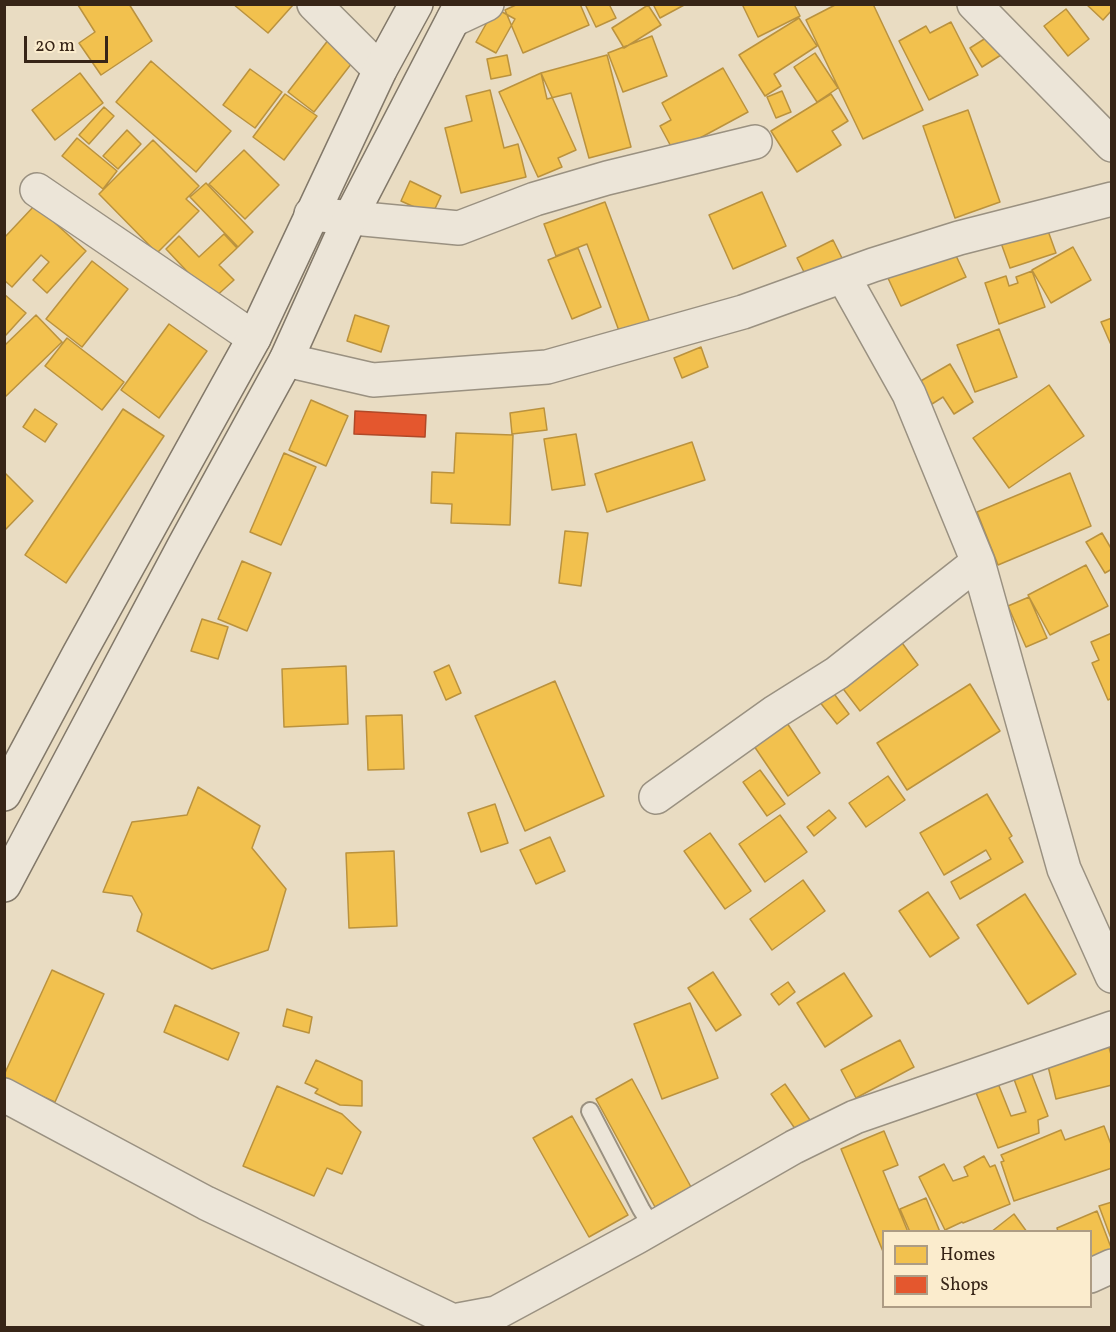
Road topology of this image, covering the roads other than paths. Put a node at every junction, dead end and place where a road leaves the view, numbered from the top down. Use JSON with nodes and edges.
{"nodes":[{"id":1,"x":314,"y":4,"type":"edge"},
{"id":2,"x":416,"y":4,"type":"edge"},
{"id":3,"x":487,"y":4,"type":"edge"},
{"id":4,"x":974,"y":4,"type":"edge"},
{"id":5,"x":457,"y":12,"type":"edge"},
{"id":6,"x":380,"y":70,"type":"junction"},
{"id":7,"x":755,"y":142,"type":"dead end"},
{"id":8,"x":1112,"y":145,"type":"edge"},
{"id":9,"x":38,"y":190,"type":"dead end"},
{"id":10,"x":1112,"y":199,"type":"edge"},
{"id":11,"x":311,"y":214,"type":"junction"},
{"id":12,"x":350,"y":219,"type":"junction"},
{"id":13,"x":843,"y":276,"type":"junction"},
{"id":14,"x":254,"y":338,"type":"junction"},
{"id":15,"x":286,"y":360,"type":"junction"},
{"id":16,"x":978,"y":562,"type":"junction"},
{"id":17,"x":4,"y":794,"type":"edge"},
{"id":18,"x":656,"y":797,"type":"dead end"},
{"id":19,"x":4,"y":885,"type":"edge"},
{"id":20,"x":1112,"y":976,"type":"edge"},
{"id":21,"x":1112,"y":1028,"type":"edge"},
{"id":22,"x":4,"y":1095,"type":"edge"},
{"id":23,"x":590,"y":1111,"type":"dead end"},
{"id":24,"x":653,"y":1228,"type":"junction"},
{"id":25,"x":1112,"y":1266,"type":"edge"},
{"id":26,"x":1092,"y":1275,"type":"edge"},
{"id":27,"x":454,"y":1324,"type":"edge"}],
"edges":[{"from":1,"to":6,"type":"street"},
{"from":2,"to":6,"type":"street"},
{"from":3,"to":5,"type":"street"},
{"from":4,"to":8,"type":"street"},
{"from":5,"to":12,"type":"street"},
{"from":6,"to":11,"type":"street"},
{"from":7,"to":12,"type":"street"},
{"from":9,"to":14,"type":"street"},
{"from":10,"to":13,"type":"street"},
{"from":11,"to":12,"type":"street"},
{"from":11,"to":14,"type":"street"},
{"from":12,"to":15,"type":"street"},
{"from":13,"to":15,"type":"street"},
{"from":13,"to":16,"type":"street"},
{"from":14,"to":17,"type":"street"},
{"from":15,"to":19,"type":"street"},
{"from":16,"to":18,"type":"street"},
{"from":16,"to":20,"type":"street"},
{"from":21,"to":24,"type":"street"},
{"from":22,"to":27,"type":"street"},
{"from":23,"to":24,"type":"lane"},
{"from":24,"to":27,"type":"street"},
{"from":25,"to":26,"type":"street"}]}
